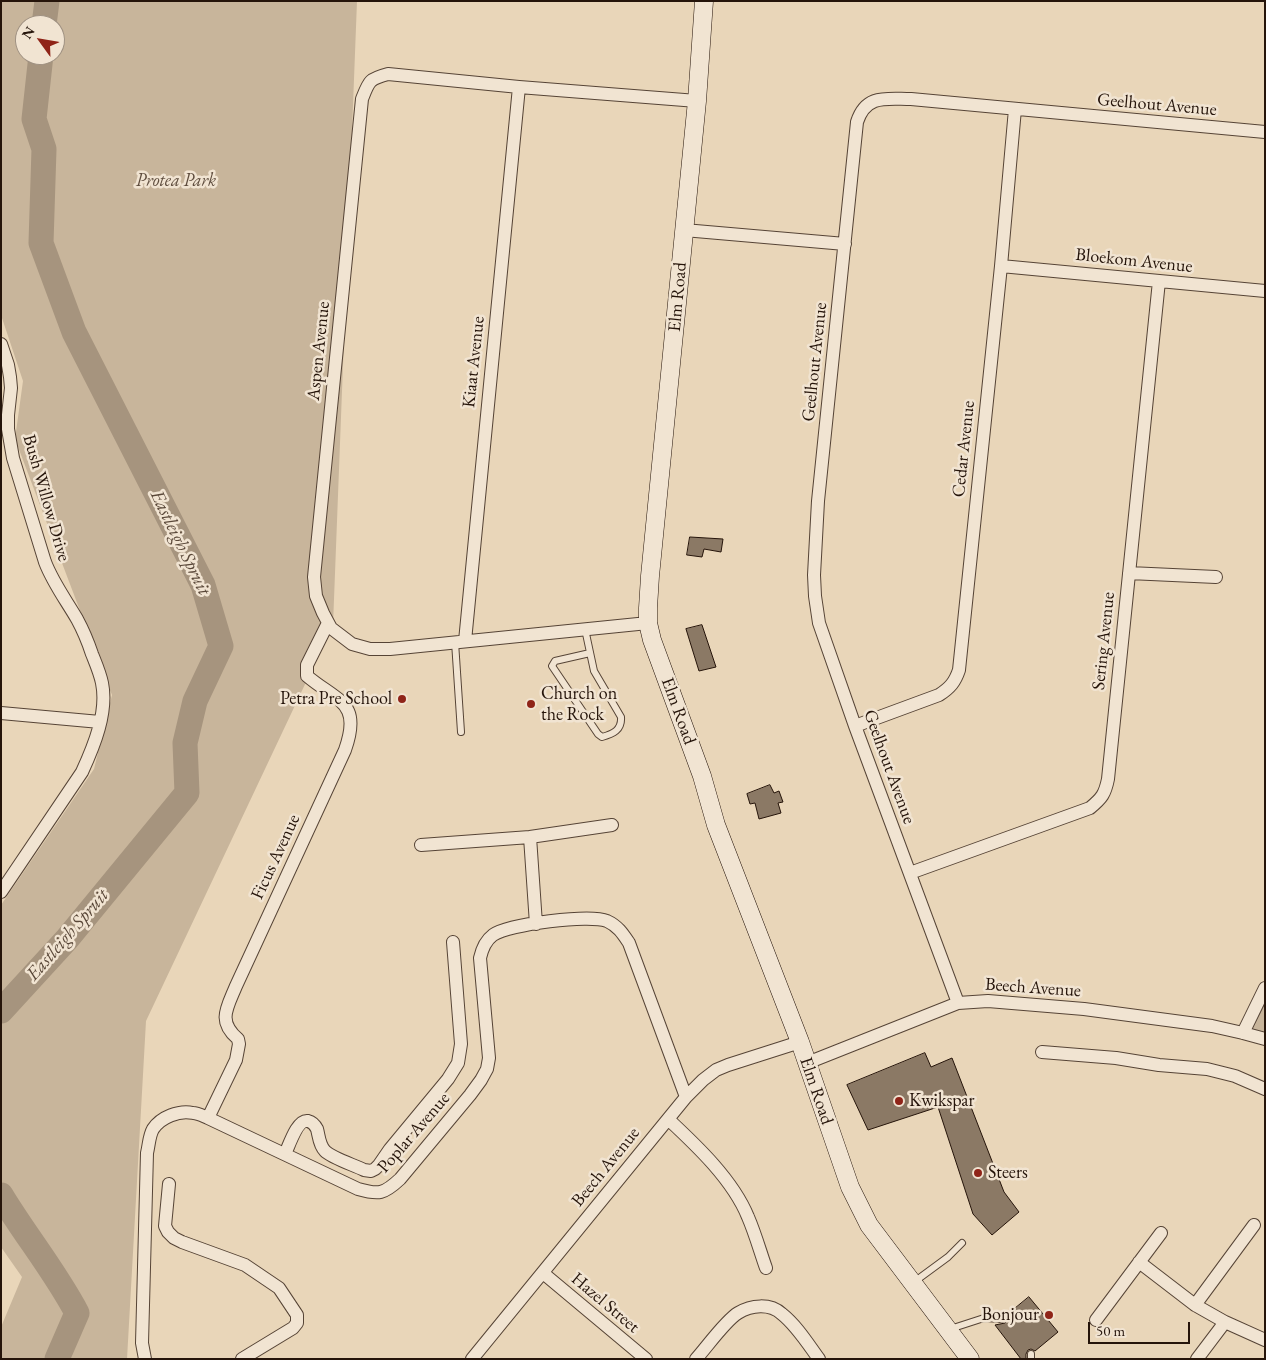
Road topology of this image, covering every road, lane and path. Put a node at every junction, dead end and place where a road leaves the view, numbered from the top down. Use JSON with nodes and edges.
{"nodes":[{"id":1,"x":704,"y":1,"type":"edge"},
{"id":2,"x":519,"y":87,"type":"junction"},
{"id":3,"x":697,"y":101,"type":"junction"},
{"id":4,"x":1015,"y":109,"type":"junction"},
{"id":5,"x":1265,"y":132,"type":"edge"},
{"id":6,"x":684,"y":230,"type":"junction"},
{"id":7,"x":845,"y":244,"type":"junction"},
{"id":8,"x":1000,"y":266,"type":"junction"},
{"id":9,"x":1159,"y":281,"type":"junction"},
{"id":10,"x":1265,"y":292,"type":"edge"},
{"id":11,"x":1,"y":344,"type":"edge"},
{"id":12,"x":1129,"y":573,"type":"junction"},
{"id":13,"x":1216,"y":577,"type":"dead end"},
{"id":14,"x":328,"y":623,"type":"junction"},
{"id":15,"x":648,"y":623,"type":"junction"},
{"id":16,"x":586,"y":629,"type":"junction"},
{"id":17,"x":460,"y":642,"type":"junction"},
{"id":18,"x":590,"y":653,"type":"junction"},
{"id":19,"x":1,"y":712,"type":"edge"},
{"id":20,"x":100,"y":722,"type":"junction"},
{"id":21,"x":855,"y":726,"type":"junction"},
{"id":22,"x":461,"y":732,"type":"dead end"},
{"id":23,"x":612,"y":825,"type":"dead end"},
{"id":24,"x":530,"y":837,"type":"junction"},
{"id":25,"x":421,"y":845,"type":"dead end"},
{"id":26,"x":910,"y":873,"type":"junction"},
{"id":27,"x":1,"y":892,"type":"edge"},
{"id":28,"x":536,"y":924,"type":"junction"},
{"id":29,"x":453,"y":942,"type":"dead end"},
{"id":30,"x":1265,"y":988,"type":"edge"},
{"id":31,"x":958,"y":1003,"type":"junction"},
{"id":32,"x":1243,"y":1033,"type":"junction"},
{"id":33,"x":1265,"y":1039,"type":"edge"},
{"id":34,"x":800,"y":1042,"type":"junction"},
{"id":35,"x":1042,"y":1052,"type":"dead end"},
{"id":36,"x":807,"y":1063,"type":"junction"},
{"id":37,"x":1265,"y":1089,"type":"edge"},
{"id":38,"x":686,"y":1098,"type":"junction"},
{"id":39,"x":208,"y":1118,"type":"junction"},
{"id":40,"x":668,"y":1119,"type":"junction"},
{"id":41,"x":285,"y":1154,"type":"junction"},
{"id":42,"x":169,"y":1184,"type":"dead end"},
{"id":43,"x":1254,"y":1225,"type":"dead end"},
{"id":44,"x":1161,"y":1233,"type":"dead end"},
{"id":45,"x":962,"y":1243,"type":"dead end"},
{"id":46,"x":1139,"y":1262,"type":"junction"},
{"id":47,"x":766,"y":1268,"type":"dead end"},
{"id":48,"x":543,"y":1273,"type":"junction"},
{"id":49,"x":912,"y":1284,"type":"junction"},
{"id":50,"x":1195,"y":1305,"type":"junction"},
{"id":51,"x":1002,"y":1319,"type":"dead end"},
{"id":52,"x":1096,"y":1320,"type":"dead end"},
{"id":53,"x":1225,"y":1322,"type":"junction"},
{"id":54,"x":948,"y":1330,"type":"junction"},
{"id":55,"x":1265,"y":1340,"type":"edge"},
{"id":56,"x":145,"y":1359,"type":"edge"},
{"id":57,"x":242,"y":1359,"type":"edge"},
{"id":58,"x":472,"y":1359,"type":"edge"},
{"id":59,"x":646,"y":1359,"type":"edge"},
{"id":60,"x":696,"y":1359,"type":"edge"},
{"id":61,"x":819,"y":1359,"type":"edge"},
{"id":62,"x":970,"y":1359,"type":"edge"},
{"id":63,"x":1197,"y":1359,"type":"edge"}],
"edges":[{"from":1,"to":3,"type":"street","name":"Elm Road"},
{"from":2,"to":3,"type":"street","name":"Aspen Avenue"},
{"from":2,"to":14,"type":"street","name":"Aspen Avenue"},
{"from":2,"to":17,"type":"street","name":"Kiaat Avenue"},
{"from":3,"to":6,"type":"street","name":"Elm Road"},
{"from":4,"to":5,"type":"street","name":"Geelhout Avenue"},
{"from":4,"to":7,"type":"street","name":"Geelhout Avenue"},
{"from":4,"to":8,"type":"street","name":"Cedar Avenue"},
{"from":6,"to":7,"type":"street"},
{"from":6,"to":15,"type":"street","name":"Elm Road"},
{"from":7,"to":21,"type":"street","name":"Geelhout Avenue"},
{"from":8,"to":9,"type":"street","name":"Bloekom Avenue"},
{"from":8,"to":21,"type":"street","name":"Cedar Avenue"},
{"from":9,"to":10,"type":"street","name":"Bloekom Avenue"},
{"from":9,"to":12,"type":"street","name":"Sering Avenue"},
{"from":11,"to":20,"type":"street","name":"Bush Willow Drive"},
{"from":12,"to":13,"type":"street"},
{"from":12,"to":26,"type":"street","name":"Sering Avenue"},
{"from":14,"to":17,"type":"street","name":"Aspen Avenue"},
{"from":14,"to":39,"type":"street","name":"Ficus Avenue"},
{"from":15,"to":16,"type":"street","name":"Aspen Avenue"},
{"from":15,"to":34,"type":"street","name":"Elm Road"},
{"from":16,"to":17,"type":"street","name":"Aspen Avenue"},
{"from":16,"to":18,"type":"lane"},
{"from":17,"to":22,"type":"lane"},
{"from":18,"to":18,"type":"lane"},
{"from":19,"to":20,"type":"street"},
{"from":20,"to":27,"type":"street","name":"Bush Willow Drive"},
{"from":21,"to":26,"type":"street","name":"Geelhout Avenue"},
{"from":23,"to":24,"type":"street"},
{"from":24,"to":25,"type":"street"},
{"from":24,"to":28,"type":"street"},
{"from":26,"to":31,"type":"street","name":"Geelhout Avenue"},
{"from":28,"to":38,"type":"street","name":"Poplar Avenue"},
{"from":28,"to":41,"type":"street","name":"Poplar Avenue"},
{"from":29,"to":41,"type":"street"},
{"from":30,"to":32,"type":"street"},
{"from":31,"to":32,"type":"street","name":"Beech Avenue"},
{"from":31,"to":36,"type":"street","name":"Beech Avenue"},
{"from":32,"to":33,"type":"street","name":"Beech Avenue"},
{"from":34,"to":36,"type":"street","name":"Elm Road"},
{"from":34,"to":38,"type":"street","name":"Beech Avenue"},
{"from":35,"to":37,"type":"street"},
{"from":36,"to":49,"type":"street","name":"Elm Road"},
{"from":38,"to":40,"type":"street","name":"Beech Avenue"},
{"from":39,"to":41,"type":"street","name":"Poplar Avenue"},
{"from":39,"to":56,"type":"street","name":"Poplar Avenue"},
{"from":40,"to":47,"type":"street"},
{"from":40,"to":48,"type":"street","name":"Beech Avenue"},
{"from":42,"to":57,"type":"street"},
{"from":43,"to":50,"type":"street"},
{"from":44,"to":46,"type":"street"},
{"from":45,"to":49,"type":"lane"},
{"from":46,"to":50,"type":"street"},
{"from":46,"to":52,"type":"street"},
{"from":48,"to":58,"type":"street","name":"Beech Avenue"},
{"from":48,"to":59,"type":"street","name":"Hazel Street"},
{"from":49,"to":54,"type":"street","name":"Elm Road"},
{"from":50,"to":53,"type":"street"},
{"from":51,"to":54,"type":"lane"},
{"from":53,"to":55,"type":"street"},
{"from":53,"to":63,"type":"street"},
{"from":54,"to":62,"type":"street","name":"Elm Road"},
{"from":60,"to":61,"type":"street"}]}
